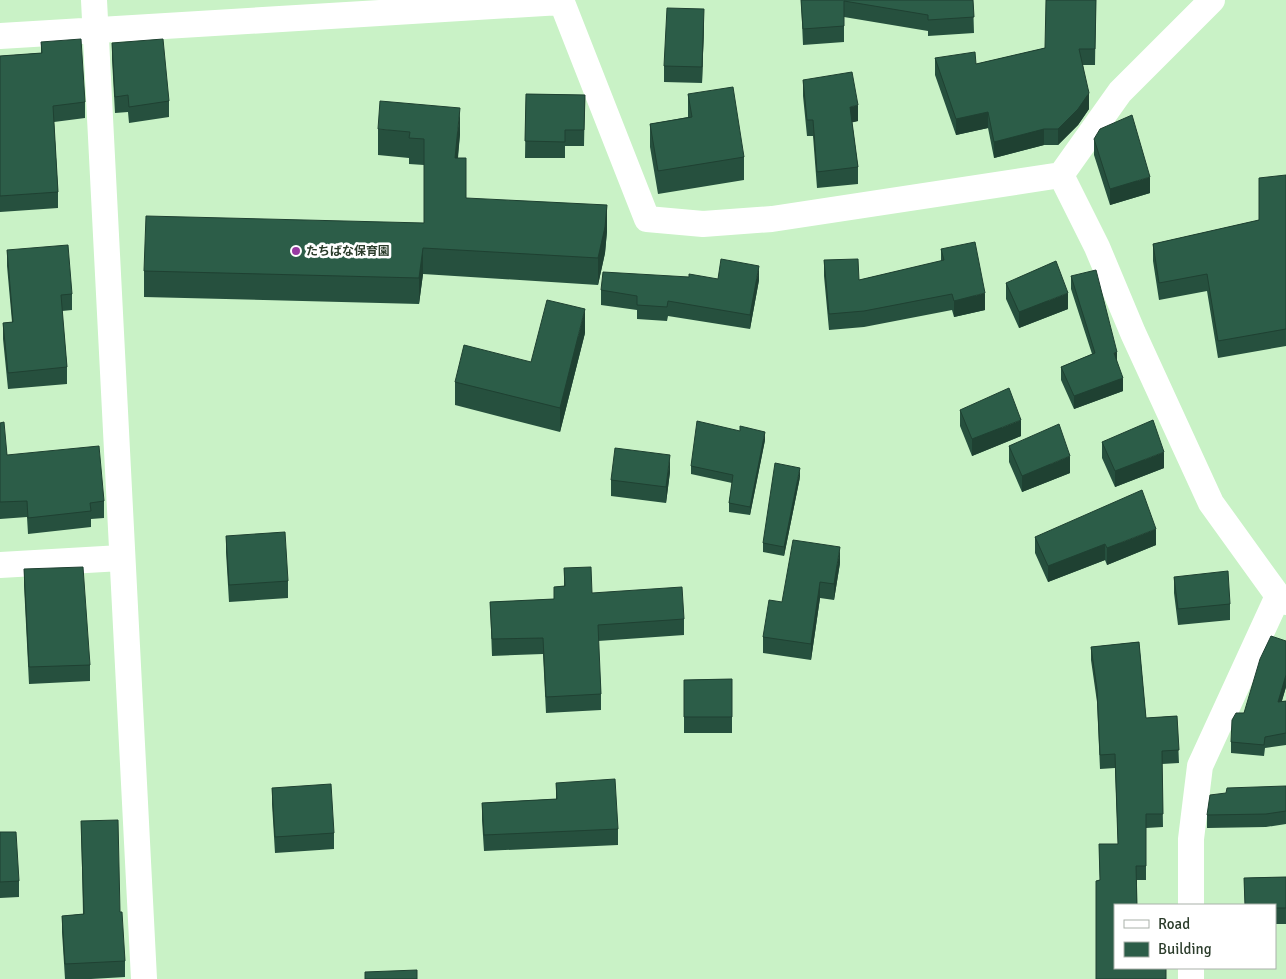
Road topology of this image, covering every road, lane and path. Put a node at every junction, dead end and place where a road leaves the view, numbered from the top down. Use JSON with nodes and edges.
{"nodes":[{"id":1,"x":94,"y":0,"type":"edge"},
{"id":2,"x":1212,"y":0,"type":"edge"},
{"id":3,"x":561,"y":1,"type":"edge"},
{"id":4,"x":96,"y":30,"type":"junction"},
{"id":5,"x":0,"y":36,"type":"edge"},
{"id":6,"x":1061,"y":175,"type":"junction"},
{"id":7,"x":121,"y":558,"type":"junction"},
{"id":8,"x":0,"y":565,"type":"edge"},
{"id":9,"x":1282,"y":599,"type":"edge"},
{"id":10,"x":1191,"y":904,"type":"edge"},
{"id":11,"x":144,"y":979,"type":"edge"}],
"edges":[{"from":1,"to":4,"type":"street"},
{"from":2,"to":6,"type":"street"},
{"from":3,"to":4,"type":"street"},
{"from":3,"to":6,"type":"street"},
{"from":4,"to":5,"type":"street"},
{"from":4,"to":7,"type":"street"},
{"from":6,"to":9,"type":"street"},
{"from":7,"to":8,"type":"street"},
{"from":7,"to":11,"type":"street"},
{"from":9,"to":10,"type":"street"}]}
